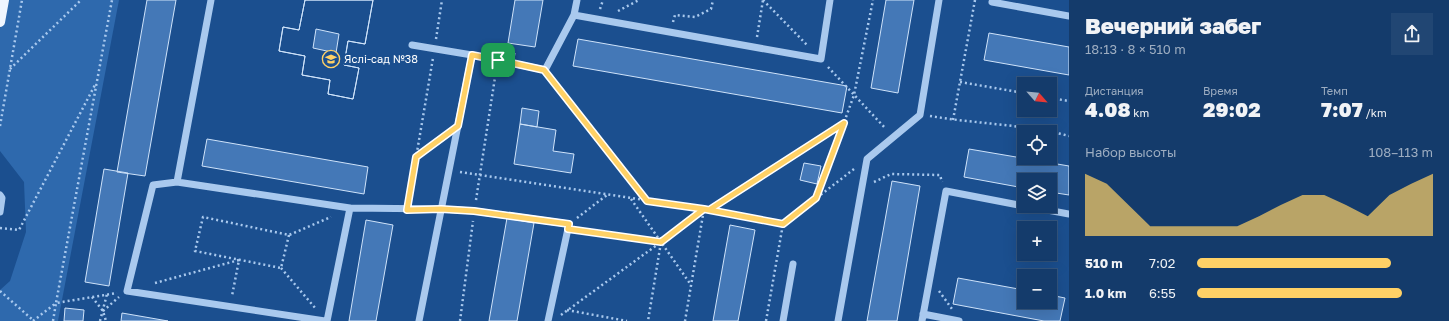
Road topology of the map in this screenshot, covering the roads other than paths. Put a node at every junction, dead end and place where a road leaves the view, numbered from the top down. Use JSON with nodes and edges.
{"nodes":[{"id":1,"x":4,"y":0,"type":"edge"},
{"id":2,"x":211,"y":0,"type":"edge"},
{"id":3,"x":577,"y":0,"type":"edge"},
{"id":4,"x":830,"y":0,"type":"edge"},
{"id":5,"x":939,"y":0,"type":"edge"},
{"id":6,"x":992,"y":2,"type":"dead end"},
{"id":7,"x":574,"y":16,"type":"junction"},
{"id":8,"x":1069,"y":16,"type":"edge"},
{"id":9,"x":0,"y":22,"type":"edge"},
{"id":10,"x":412,"y":45,"type":"dead end"},
{"id":11,"x":472,"y":55,"type":"junction"},
{"id":12,"x":177,"y":182,"type":"junction"},
{"id":13,"x":0,"y":195,"type":"edge"},
{"id":14,"x":1017,"y":204,"type":"edge"},
{"id":15,"x":350,"y":208,"type":"junction"},
{"id":16,"x":441,"y":209,"type":"junction"},
{"id":17,"x":0,"y":212,"type":"edge"},
{"id":18,"x":1057,"y":212,"type":"edge"},
{"id":19,"x":1069,"y":214,"type":"edge"},
{"id":20,"x":793,"y":264,"type":"dead end"},
{"id":21,"x":923,"y":318,"type":"edge"},
{"id":22,"x":958,"y":318,"type":"edge"},
{"id":23,"x":326,"y":321,"type":"edge"},
{"id":24,"x":419,"y":321,"type":"edge"},
{"id":25,"x":548,"y":321,"type":"edge"},
{"id":26,"x":783,"y":321,"type":"edge"},
{"id":27,"x":838,"y":321,"type":"edge"}],
"edges":[{"from":1,"to":9,"type":"main road"},
{"from":2,"to":12,"type":"lane"},
{"from":3,"to":7,"type":"lane"},
{"from":4,"to":7,"type":"lane"},
{"from":5,"to":27,"type":"lane"},
{"from":6,"to":8,"type":"lane"},
{"from":7,"to":11,"type":"lane"},
{"from":10,"to":11,"type":"lane"},
{"from":11,"to":16,"type":"lane"},
{"from":12,"to":15,"type":"lane"},
{"from":12,"to":23,"type":"lane"},
{"from":13,"to":17,"type":"lane"},
{"from":14,"to":21,"type":"lane"},
{"from":15,"to":16,"type":"lane"},
{"from":15,"to":23,"type":"lane"},
{"from":16,"to":24,"type":"lane"},
{"from":16,"to":25,"type":"lane"},
{"from":18,"to":19,"type":"lane"},
{"from":20,"to":26,"type":"lane"},
{"from":21,"to":22,"type":"lane"}]}
